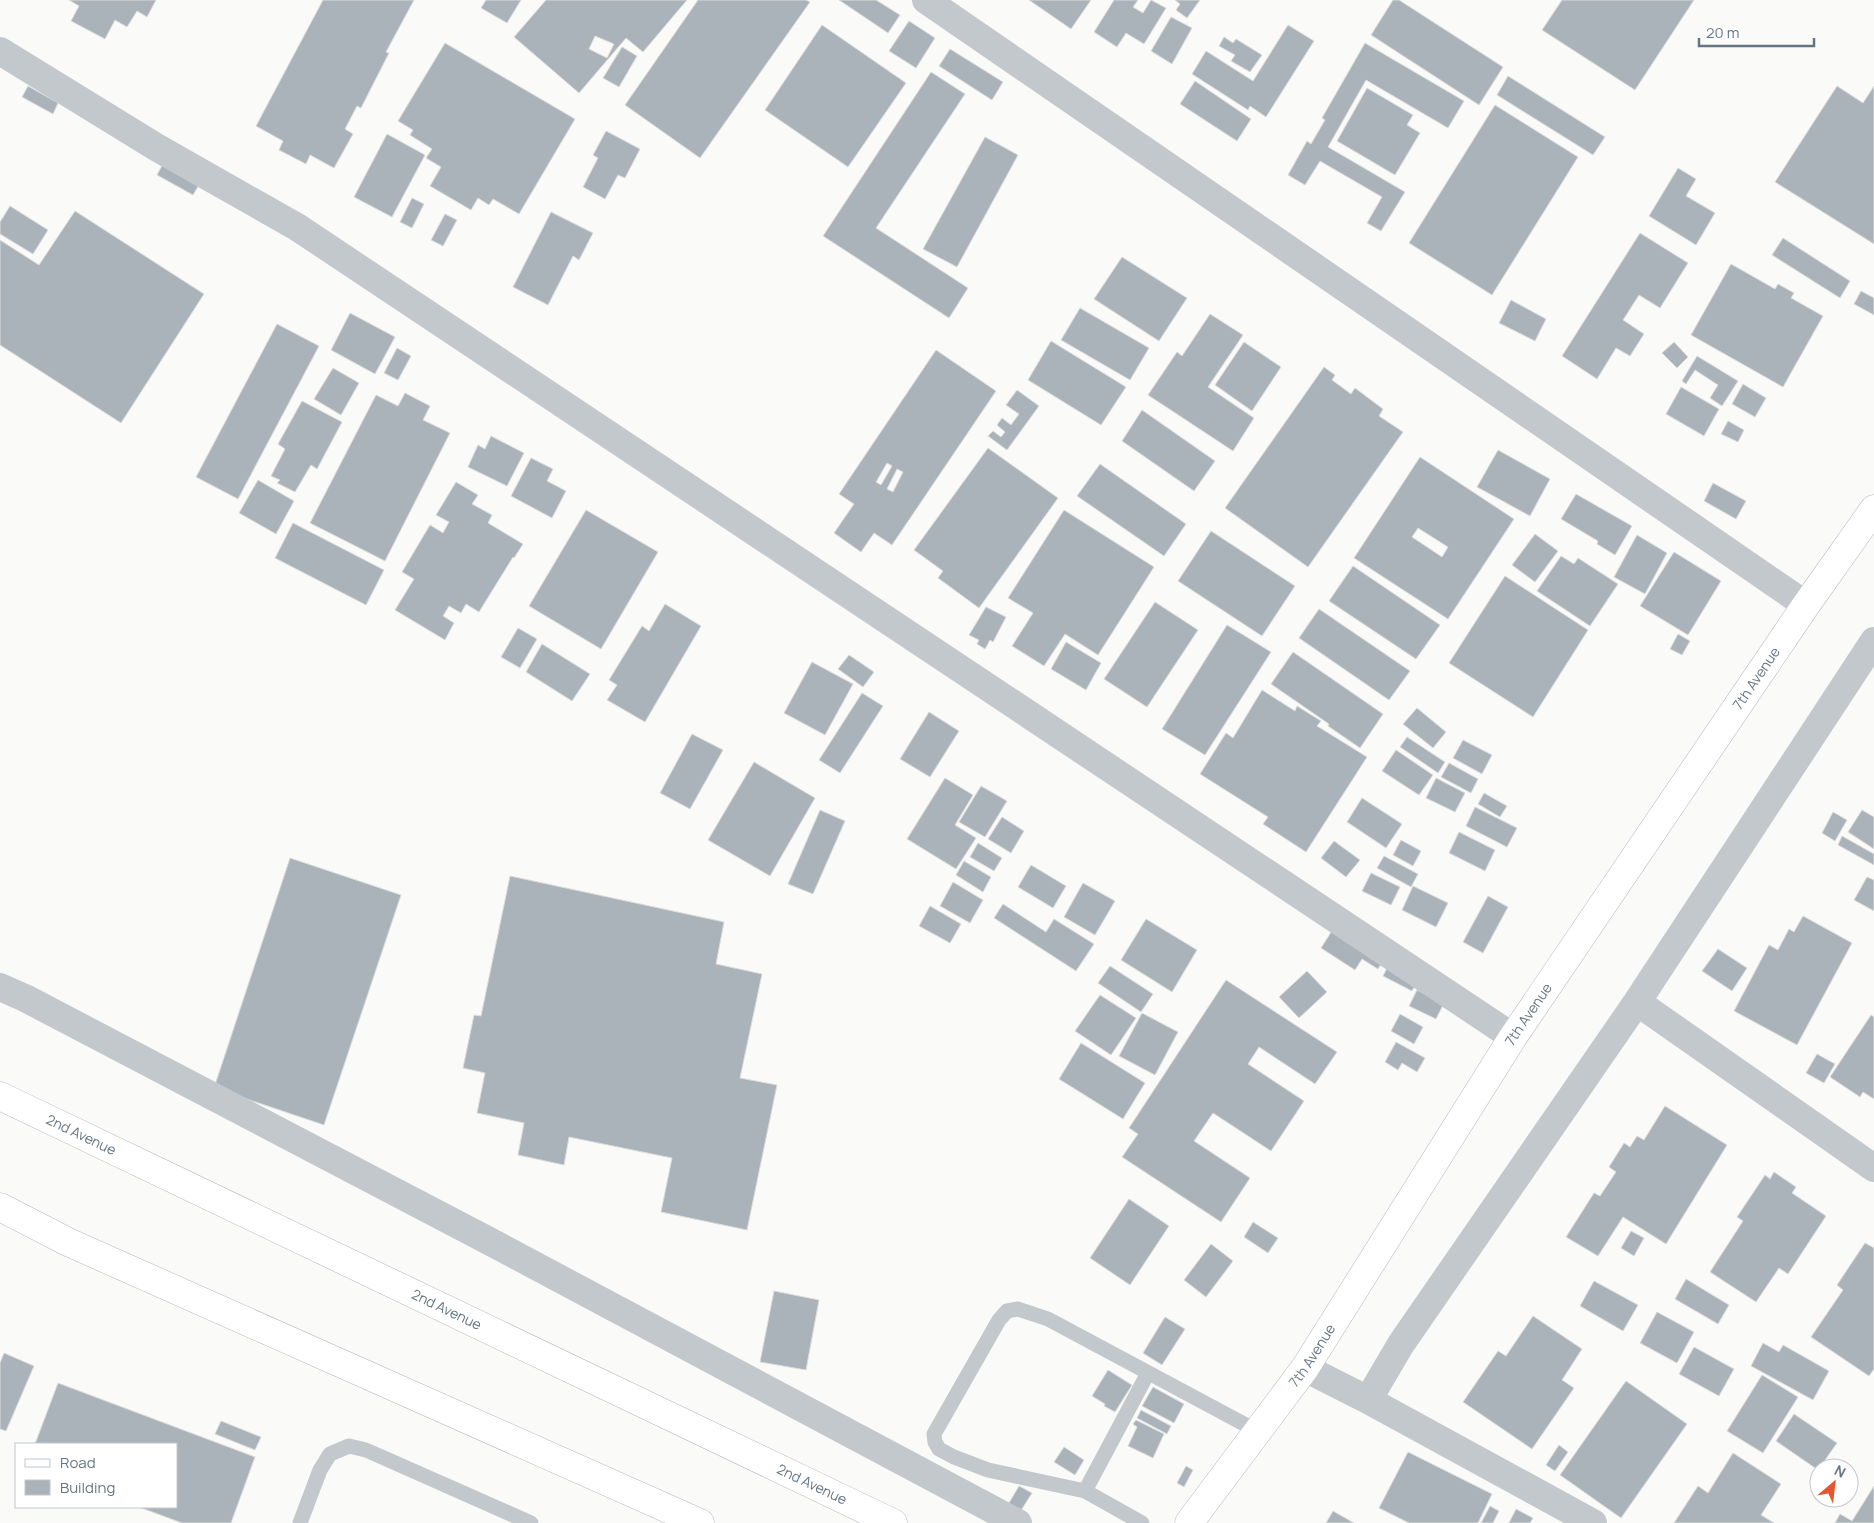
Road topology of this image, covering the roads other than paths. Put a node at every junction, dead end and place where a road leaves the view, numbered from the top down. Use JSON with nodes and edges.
{"nodes":[{"id":1,"x":926,"y":0,"type":"edge"},
{"id":2,"x":0,"y":51,"type":"edge"},
{"id":3,"x":1874,"y":509,"type":"edge"},
{"id":4,"x":1806,"y":604,"type":"junction"},
{"id":5,"x":1874,"y":641,"type":"edge"},
{"id":6,"x":0,"y":987,"type":"edge"},
{"id":7,"x":1637,"y":1002,"type":"junction"},
{"id":8,"x":1513,"y":1037,"type":"junction"},
{"id":9,"x":0,"y":1096,"type":"edge"},
{"id":10,"x":1874,"y":1168,"type":"edge"},
{"id":11,"x":0,"y":1208,"type":"edge"},
{"id":12,"x":1305,"y":1368,"type":"junction"},
{"id":13,"x":1148,"y":1373,"type":"junction"},
{"id":14,"x":1368,"y":1400,"type":"junction"},
{"id":15,"x":1259,"y":1432,"type":"junction"},
{"id":16,"x":939,"y":1449,"type":"junction"},
{"id":17,"x":925,"y":1474,"type":"junction"},
{"id":18,"x":1085,"y":1491,"type":"junction"},
{"id":19,"x":300,"y":1523,"type":"edge"},
{"id":20,"x":531,"y":1523,"type":"edge"},
{"id":21,"x":700,"y":1523,"type":"edge"},
{"id":22,"x":893,"y":1523,"type":"edge"},
{"id":23,"x":1018,"y":1523,"type":"edge"},
{"id":24,"x":1142,"y":1523,"type":"edge"},
{"id":25,"x":1189,"y":1523,"type":"edge"},
{"id":26,"x":1593,"y":1523,"type":"edge"}],
"edges":[{"from":1,"to":4,"type":"street"},
{"from":2,"to":8,"type":"street"},
{"from":3,"to":4,"type":"street","name":"7th Avenue"},
{"from":4,"to":8,"type":"street","name":"7th Avenue"},
{"from":5,"to":7,"type":"street"},
{"from":6,"to":17,"type":"street"},
{"from":7,"to":10,"type":"street"},
{"from":7,"to":14,"type":"street"},
{"from":8,"to":12,"type":"street","name":"7th Avenue"},
{"from":9,"to":22,"type":"street","name":"2nd Avenue"},
{"from":11,"to":21,"type":"street"},
{"from":12,"to":14,"type":"street"},
{"from":12,"to":15,"type":"street","name":"7th Avenue"},
{"from":13,"to":15,"type":"lane"},
{"from":13,"to":16,"type":"lane"},
{"from":13,"to":18,"type":"lane"},
{"from":14,"to":26,"type":"street"},
{"from":15,"to":25,"type":"street","name":"7th Avenue"},
{"from":16,"to":17,"type":"lane"},
{"from":16,"to":18,"type":"lane"},
{"from":17,"to":23,"type":"street"},
{"from":18,"to":24,"type":"lane"},
{"from":19,"to":20,"type":"lane"}]}
